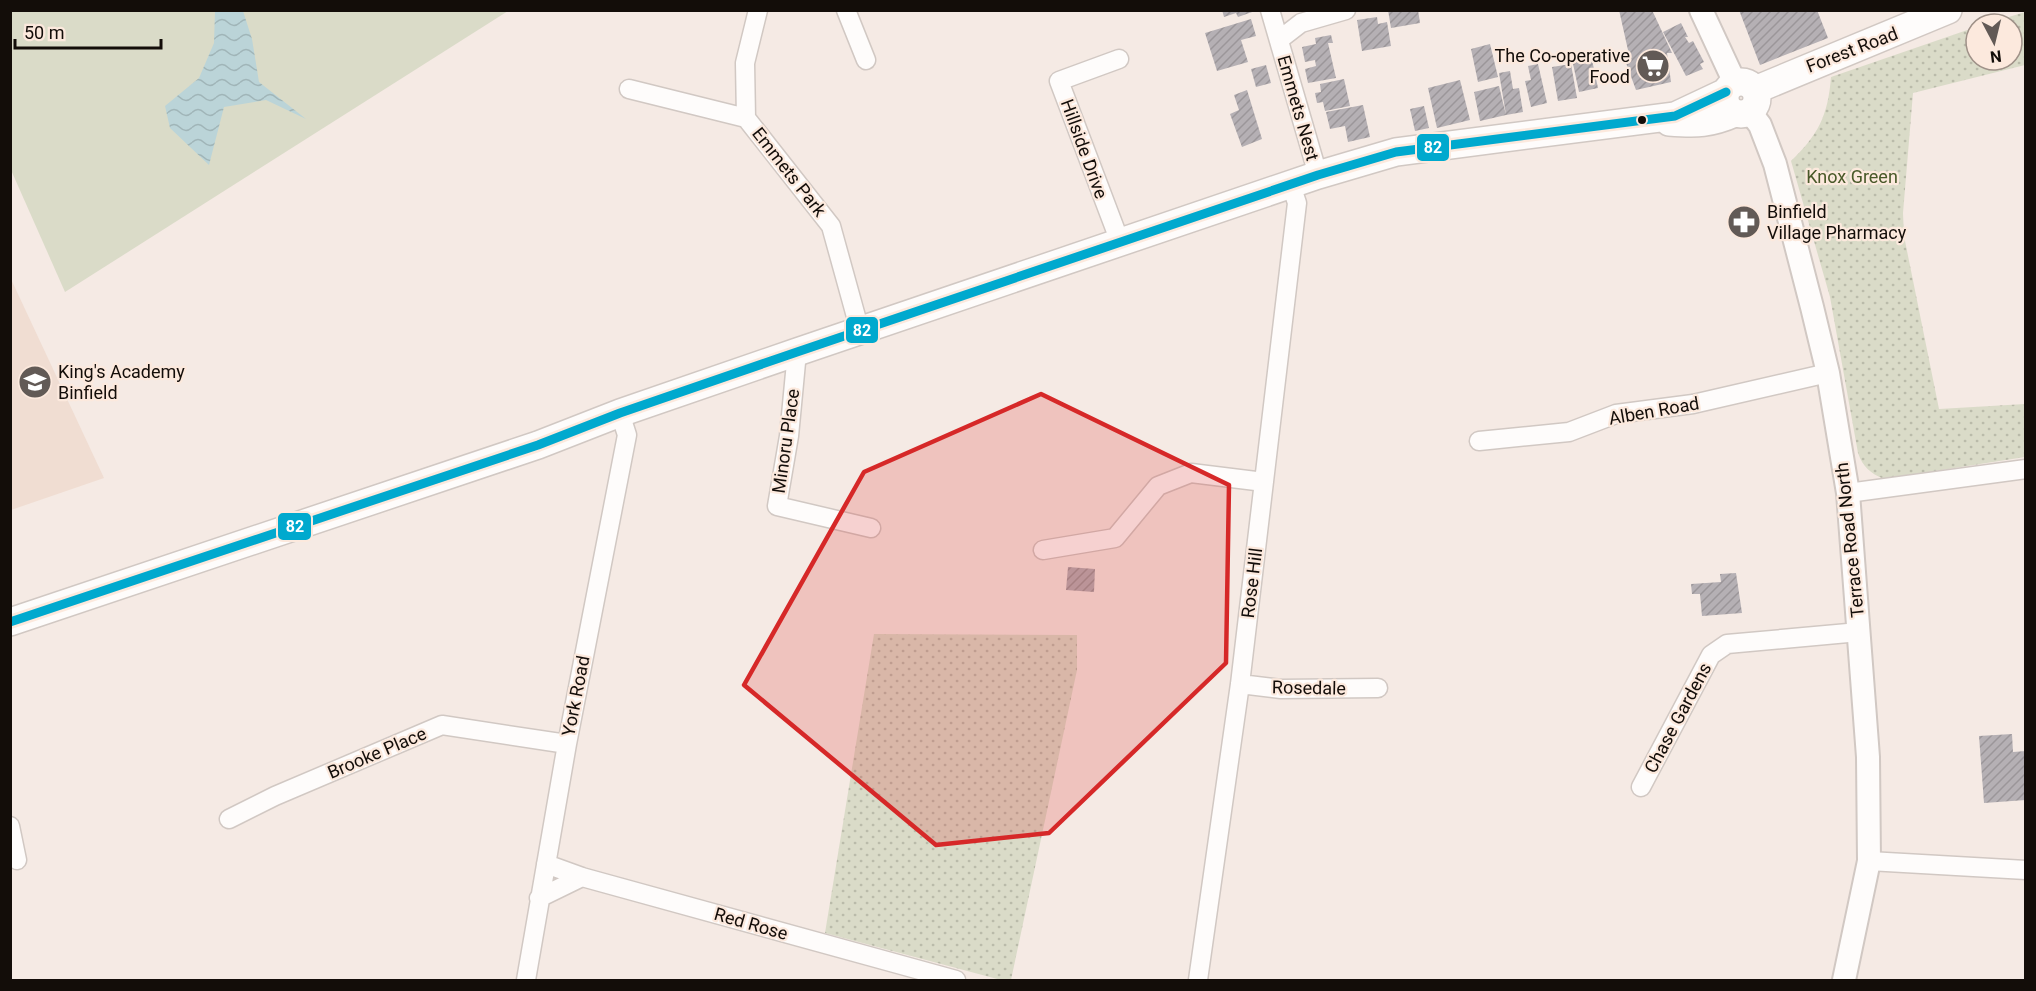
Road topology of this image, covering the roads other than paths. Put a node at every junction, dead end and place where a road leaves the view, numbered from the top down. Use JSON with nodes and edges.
{"nodes":[{"id":1,"x":758,"y":10,"type":"edge"},
{"id":2,"x":846,"y":10,"type":"edge"},
{"id":3,"x":1270,"y":10,"type":"edge"},
{"id":4,"x":1346,"y":10,"type":"edge"},
{"id":5,"x":1701,"y":10,"type":"edge"},
{"id":6,"x":1948,"y":10,"type":"edge"},
{"id":7,"x":1279,"y":40,"type":"junction"},
{"id":8,"x":1119,"y":59,"type":"dead end"},
{"id":9,"x":866,"y":60,"type":"dead end"},
{"id":10,"x":629,"y":89,"type":"dead end"},
{"id":11,"x":1740,"y":98,"type":"junction"},
{"id":12,"x":746,"y":118,"type":"junction"},
{"id":13,"x":1317,"y":175,"type":"junction"},
{"id":14,"x":1291,"y":185,"type":"junction"},
{"id":15,"x":1120,"y":242,"type":"junction"},
{"id":16,"x":860,"y":331,"type":"junction"},
{"id":17,"x":797,"y":352,"type":"junction"},
{"id":18,"x":1828,"y":374,"type":"junction"},
{"id":19,"x":620,"y":413,"type":"junction"},
{"id":20,"x":1479,"y":441,"type":"dead end"},
{"id":21,"x":2025,"y":469,"type":"edge"},
{"id":22,"x":1264,"y":482,"type":"junction"},
{"id":23,"x":1848,"y":493,"type":"junction"},
{"id":24,"x":871,"y":528,"type":"dead end"},
{"id":25,"x":1043,"y":550,"type":"dead end"},
{"id":26,"x":10,"y":622,"type":"edge"},
{"id":27,"x":1859,"y":632,"type":"junction"},
{"id":28,"x":1240,"y":684,"type":"junction"},
{"id":29,"x":1378,"y":688,"type":"dead end"},
{"id":30,"x":567,"y":744,"type":"junction"},
{"id":31,"x":1641,"y":787,"type":"dead end"},
{"id":32,"x":229,"y":819,"type":"dead end"},
{"id":33,"x":10,"y":826,"type":"edge"},
{"id":34,"x":17,"y":860,"type":"dead end"},
{"id":35,"x":1869,"y":861,"type":"junction"},
{"id":36,"x":546,"y":864,"type":"junction"},
{"id":37,"x":2025,"y":870,"type":"edge"},
{"id":38,"x":582,"y":877,"type":"junction"},
{"id":39,"x":539,"y":898,"type":"junction"},
{"id":40,"x":526,"y":981,"type":"edge"},
{"id":41,"x":956,"y":981,"type":"edge"},
{"id":42,"x":1198,"y":981,"type":"edge"},
{"id":43,"x":1844,"y":981,"type":"edge"}],
"edges":[{"from":1,"to":12,"type":"street","name":"Emmets Park"},
{"from":2,"to":9,"type":"street"},
{"from":3,"to":7,"type":"street","name":"Emmets Nest"},
{"from":4,"to":7,"type":"street","name":"Emmets Nest"},
{"from":5,"to":11,"type":"street","name":"Terrace Road North"},
{"from":6,"to":11,"type":"main road","name":"Forest Road"},
{"from":7,"to":13,"type":"street","name":"Emmets Nest"},
{"from":8,"to":15,"type":"street","name":"Hillside Drive"},
{"from":10,"to":12,"type":"street"},
{"from":11,"to":13,"type":"main road","name":"Forest Road"},
{"from":11,"to":18,"type":"street","name":"Terrace Road North"},
{"from":12,"to":16,"type":"street","name":"Emmets Park"},
{"from":13,"to":14,"type":"main road","name":"Forest Road"},
{"from":14,"to":15,"type":"main road","name":"Forest Road"},
{"from":14,"to":22,"type":"street","name":"Rose Hill"},
{"from":15,"to":16,"type":"main road","name":"Forest Road"},
{"from":16,"to":17,"type":"main road","name":"Forest Road"},
{"from":17,"to":19,"type":"main road","name":"Forest Road"},
{"from":17,"to":24,"type":"street","name":"Minoru Place"},
{"from":18,"to":20,"type":"street","name":"Alben Road"},
{"from":18,"to":23,"type":"street","name":"Terrace Road North"},
{"from":19,"to":26,"type":"main road","name":"Forest Road"},
{"from":19,"to":30,"type":"street","name":"York Road"},
{"from":21,"to":23,"type":"street"},
{"from":22,"to":25,"type":"street"},
{"from":22,"to":28,"type":"street","name":"Rose Hill"},
{"from":23,"to":27,"type":"street","name":"Terrace Road North"},
{"from":27,"to":31,"type":"street","name":"Chase Gardens"},
{"from":27,"to":35,"type":"street","name":"Terrace Road North"},
{"from":28,"to":29,"type":"street","name":"Rosedale"},
{"from":28,"to":42,"type":"street","name":"Rose Hill"},
{"from":30,"to":32,"type":"street","name":"Brooke Place"},
{"from":30,"to":36,"type":"street","name":"York Road"},
{"from":33,"to":34,"type":"street"},
{"from":35,"to":37,"type":"street"},
{"from":35,"to":43,"type":"street","name":"Terrace Road North"},
{"from":36,"to":38,"type":"street","name":"Red Rose"},
{"from":36,"to":39,"type":"street","name":"York Road"},
{"from":38,"to":39,"type":"street"},
{"from":38,"to":41,"type":"street","name":"Red Rose"},
{"from":39,"to":40,"type":"street","name":"York Road"}]}
